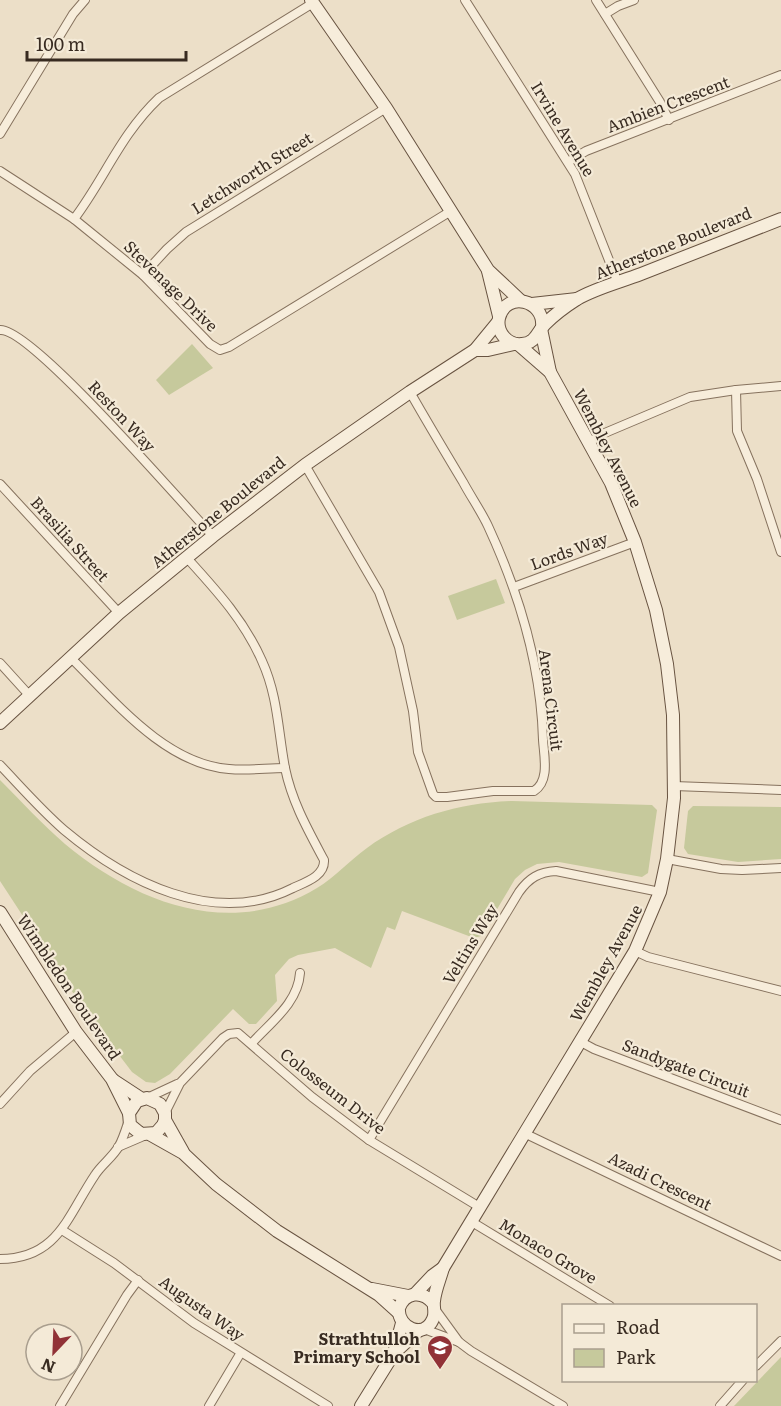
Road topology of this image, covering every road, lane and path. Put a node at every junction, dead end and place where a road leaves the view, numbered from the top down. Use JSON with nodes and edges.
{"nodes":[{"id":1,"x":85,"y":0,"type":"edge"},
{"id":2,"x":465,"y":0,"type":"edge"},
{"id":3,"x":596,"y":0,"type":"edge"},
{"id":4,"x":634,"y":0,"type":"edge"},
{"id":5,"x":312,"y":1,"type":"edge"},
{"id":6,"x":605,"y":14,"type":"junction"},
{"id":7,"x":780,"y":77,"type":"edge"},
{"id":8,"x":386,"y":108,"type":"junction"},
{"id":9,"x":669,"y":120,"type":"junction"},
{"id":10,"x":0,"y":134,"type":"edge"},
{"id":11,"x":568,"y":162,"type":"junction"},
{"id":12,"x":0,"y":171,"type":"edge"},
{"id":13,"x":451,"y":211,"type":"junction"},
{"id":14,"x":74,"y":219,"type":"junction"},
{"id":15,"x":781,"y":219,"type":"edge"},
{"id":16,"x":488,"y":270,"type":"junction"},
{"id":17,"x":143,"y":275,"type":"junction"},
{"id":18,"x":618,"y":283,"type":"junction"},
{"id":19,"x":578,"y":299,"type":"junction"},
{"id":20,"x":527,"y":302,"type":"junction"},
{"id":21,"x":499,"y":319,"type":"junction"},
{"id":22,"x":542,"y":328,"type":"junction"},
{"id":23,"x":0,"y":330,"type":"edge"},
{"id":24,"x":517,"y":344,"type":"junction"},
{"id":25,"x":475,"y":350,"type":"junction"},
{"id":26,"x":550,"y":372,"type":"junction"},
{"id":27,"x":781,"y":386,"type":"edge"},
{"id":28,"x":736,"y":390,"type":"junction"},
{"id":29,"x":410,"y":392,"type":"junction"},
{"id":30,"x":590,"y":442,"type":"junction"},
{"id":31,"x":304,"y":465,"type":"junction"},
{"id":32,"x":0,"y":484,"type":"edge"},
{"id":33,"x":213,"y":536,"type":"junction"},
{"id":34,"x":635,"y":542,"type":"junction"},
{"id":35,"x":781,"y":552,"type":"edge"},
{"id":36,"x":187,"y":558,"type":"junction"},
{"id":37,"x":514,"y":588,"type":"junction"},
{"id":38,"x":119,"y":613,"type":"junction"},
{"id":39,"x":70,"y":657,"type":"junction"},
{"id":40,"x":0,"y":663,"type":"edge"},
{"id":41,"x":29,"y":695,"type":"junction"},
{"id":42,"x":0,"y":723,"type":"edge"},
{"id":43,"x":0,"y":765,"type":"edge"},
{"id":44,"x":285,"y":768,"type":"junction"},
{"id":45,"x":674,"y":786,"type":"junction"},
{"id":46,"x":781,"y":790,"type":"edge"},
{"id":47,"x":667,"y":859,"type":"junction"},
{"id":48,"x":781,"y":868,"type":"edge"},
{"id":49,"x":660,"y":892,"type":"junction"},
{"id":50,"x":0,"y":912,"type":"edge"},
{"id":51,"x":4,"y":929,"type":"edge"},
{"id":52,"x":635,"y":951,"type":"junction"},
{"id":53,"x":300,"y":973,"type":"dead end"},
{"id":54,"x":781,"y":991,"type":"edge"},
{"id":55,"x":76,"y":1032,"type":"junction"},
{"id":56,"x":581,"y":1042,"type":"junction"},
{"id":57,"x":252,"y":1043,"type":"junction"},
{"id":58,"x":112,"y":1079,"type":"junction"},
{"id":59,"x":180,"y":1083,"type":"junction"},
{"id":60,"x":145,"y":1099,"type":"junction"},
{"id":61,"x":0,"y":1104,"type":"edge"},
{"id":62,"x":165,"y":1116,"type":"junction"},
{"id":63,"x":129,"y":1117,"type":"junction"},
{"id":64,"x":781,"y":1120,"type":"edge"},
{"id":65,"x":526,"y":1134,"type":"junction"},
{"id":66,"x":148,"y":1135,"type":"junction"},
{"id":67,"x":369,"y":1140,"type":"junction"},
{"id":68,"x":118,"y":1147,"type":"junction"},
{"id":69,"x":183,"y":1153,"type":"junction"},
{"id":70,"x":481,"y":1208,"type":"junction"},
{"id":71,"x":472,"y":1222,"type":"junction"},
{"id":72,"x":62,"y":1230,"type":"junction"},
{"id":73,"x":781,"y":1256,"type":"edge"},
{"id":74,"x":0,"y":1259,"type":"edge"},
{"id":75,"x":443,"y":1268,"type":"junction"},
{"id":76,"x":138,"y":1281,"type":"junction"},
{"id":77,"x":368,"y":1289,"type":"junction"},
{"id":78,"x":411,"y":1295,"type":"junction"},
{"id":79,"x":608,"y":1304,"type":"edge"},
{"id":80,"x":434,"y":1306,"type":"junction"},
{"id":81,"x":400,"y":1318,"type":"junction"},
{"id":82,"x":422,"y":1329,"type":"junction"},
{"id":83,"x":781,"y":1341,"type":"edge"},
{"id":84,"x":459,"y":1342,"type":"junction"},
{"id":85,"x":394,"y":1353,"type":"junction"},
{"id":86,"x":240,"y":1354,"type":"junction"},
{"id":87,"x":757,"y":1365,"type":"edge"},
{"id":88,"x":738,"y":1382,"type":"edge"},
{"id":89,"x":60,"y":1406,"type":"edge"},
{"id":90,"x":209,"y":1406,"type":"edge"},
{"id":91,"x":328,"y":1406,"type":"edge"},
{"id":92,"x":361,"y":1406,"type":"edge"},
{"id":93,"x":563,"y":1406,"type":"edge"},
{"id":94,"x":720,"y":1406,"type":"edge"}],
"edges":[{"from":1,"to":10,"type":"street"},
{"from":2,"to":11,"type":"street","name":"Irvine Avenue"},
{"from":3,"to":6,"type":"street"},
{"from":4,"to":6,"type":"street"},
{"from":5,"to":8,"type":"street"},
{"from":5,"to":14,"type":"street"},
{"from":6,"to":9,"type":"street"},
{"from":7,"to":9,"type":"street","name":"Ambien Crescent"},
{"from":8,"to":13,"type":"street"},
{"from":8,"to":17,"type":"street","name":"Letchworth Street"},
{"from":9,"to":11,"type":"street","name":"Ambien Crescent"},
{"from":11,"to":18,"type":"street","name":"Irvine Avenue"},
{"from":12,"to":14,"type":"street","name":"Stevenage Drive"},
{"from":13,"to":16,"type":"street"},
{"from":13,"to":17,"type":"street","name":"Stevenage Drive"},
{"from":14,"to":17,"type":"street","name":"Stevenage Drive"},
{"from":15,"to":18,"type":"street","name":"Atherstone Boulevard"},
{"from":16,"to":20,"type":"street"},
{"from":16,"to":21,"type":"street"},
{"from":18,"to":19,"type":"street","name":"Atherstone Boulevard"},
{"from":19,"to":20,"type":"street","name":"Atherstone Boulevard"},
{"from":19,"to":22,"type":"street","name":"Atherstone Boulevard"},
{"from":20,"to":21,"type":"street"},
{"from":20,"to":22,"type":"street"},
{"from":21,"to":24,"type":"street"},
{"from":21,"to":25,"type":"street","name":"Atherstone Boulevard"},
{"from":22,"to":24,"type":"street"},
{"from":22,"to":26,"type":"street","name":"Wembley Avenue"},
{"from":23,"to":33,"type":"street","name":"Reston Way"},
{"from":24,"to":25,"type":"street","name":"Atherstone Boulevard"},
{"from":24,"to":26,"type":"street","name":"Wembley Avenue"},
{"from":25,"to":29,"type":"street","name":"Atherstone Boulevard"},
{"from":26,"to":30,"type":"street","name":"Wembley Avenue"},
{"from":27,"to":28,"type":"street"},
{"from":28,"to":30,"type":"street"},
{"from":28,"to":35,"type":"street"},
{"from":29,"to":31,"type":"street","name":"Atherstone Boulevard"},
{"from":29,"to":37,"type":"street","name":"Arena Circuit"},
{"from":30,"to":34,"type":"street","name":"Wembley Avenue"},
{"from":31,"to":33,"type":"street","name":"Atherstone Boulevard"},
{"from":31,"to":37,"type":"street","name":"Arena Circuit"},
{"from":32,"to":38,"type":"street","name":"Brasilia Street"},
{"from":33,"to":36,"type":"street","name":"Atherstone Boulevard"},
{"from":34,"to":37,"type":"street","name":"Lords Way"},
{"from":34,"to":45,"type":"street","name":"Wembley Avenue"},
{"from":36,"to":38,"type":"street","name":"Atherstone Boulevard"},
{"from":36,"to":44,"type":"street"},
{"from":38,"to":39,"type":"street","name":"Atherstone Boulevard"},
{"from":39,"to":41,"type":"street","name":"Atherstone Boulevard"},
{"from":39,"to":44,"type":"street"},
{"from":40,"to":41,"type":"street"},
{"from":41,"to":42,"type":"street","name":"Atherstone Boulevard"},
{"from":43,"to":44,"type":"street"},
{"from":45,"to":46,"type":"street"},
{"from":45,"to":47,"type":"street","name":"Wembley Avenue"},
{"from":47,"to":48,"type":"street"},
{"from":47,"to":49,"type":"street","name":"Wembley Avenue"},
{"from":49,"to":52,"type":"street","name":"Wembley Avenue"},
{"from":49,"to":67,"type":"street","name":"Veltins Way"},
{"from":50,"to":51,"type":"street","name":"Wimbledon Boulevard"},
{"from":51,"to":55,"type":"street","name":"Wimbledon Boulevard"},
{"from":52,"to":54,"type":"street"},
{"from":52,"to":56,"type":"street","name":"Wembley Avenue"},
{"from":53,"to":57,"type":"street"},
{"from":55,"to":58,"type":"street","name":"Wimbledon Boulevard"},
{"from":55,"to":61,"type":"street"},
{"from":56,"to":64,"type":"street","name":"Sandygate Circuit"},
{"from":56,"to":65,"type":"street","name":"Wembley Avenue"},
{"from":57,"to":59,"type":"street","name":"Colosseum Drive"},
{"from":57,"to":67,"type":"street","name":"Colosseum Drive"},
{"from":58,"to":60,"type":"street","name":"Wimbledon Boulevard"},
{"from":58,"to":63,"type":"street","name":"Wimbledon Boulevard"},
{"from":59,"to":60,"type":"street","name":"Colosseum Drive"},
{"from":59,"to":62,"type":"street","name":"Colosseum Drive"},
{"from":60,"to":62,"type":"street"},
{"from":60,"to":63,"type":"street"},
{"from":62,"to":66,"type":"street"},
{"from":62,"to":69,"type":"street"},
{"from":63,"to":66,"type":"street"},
{"from":63,"to":68,"type":"street"},
{"from":65,"to":70,"type":"street","name":"Wembley Avenue"},
{"from":65,"to":73,"type":"street","name":"Azadi Crescent"},
{"from":66,"to":68,"type":"street"},
{"from":66,"to":69,"type":"street"},
{"from":67,"to":70,"type":"street","name":"Colosseum Drive"},
{"from":68,"to":72,"type":"street"},
{"from":69,"to":77,"type":"street"},
{"from":70,"to":71,"type":"street","name":"Wembley Avenue"},
{"from":71,"to":75,"type":"street","name":"Wembley Avenue"},
{"from":71,"to":79,"type":"street","name":"Monaco Grove"},
{"from":72,"to":74,"type":"street"},
{"from":72,"to":76,"type":"street","name":"Augusta Way"},
{"from":75,"to":78,"type":"street","name":"Wembley Avenue"},
{"from":75,"to":80,"type":"street","name":"Wembley Avenue"},
{"from":76,"to":86,"type":"street","name":"Augusta Way"},
{"from":76,"to":89,"type":"street"},
{"from":77,"to":78,"type":"street"},
{"from":77,"to":81,"type":"street"},
{"from":78,"to":80,"type":"street"},
{"from":78,"to":81,"type":"street"},
{"from":80,"to":82,"type":"street"},
{"from":80,"to":84,"type":"street"},
{"from":81,"to":82,"type":"street"},
{"from":81,"to":85,"type":"street"},
{"from":82,"to":84,"type":"street"},
{"from":82,"to":85,"type":"street"},
{"from":83,"to":87,"type":"street"},
{"from":84,"to":93,"type":"street"},
{"from":85,"to":92,"type":"street"},
{"from":86,"to":90,"type":"street"},
{"from":86,"to":91,"type":"street","name":"Augusta Way"},
{"from":88,"to":94,"type":"street"}]}
